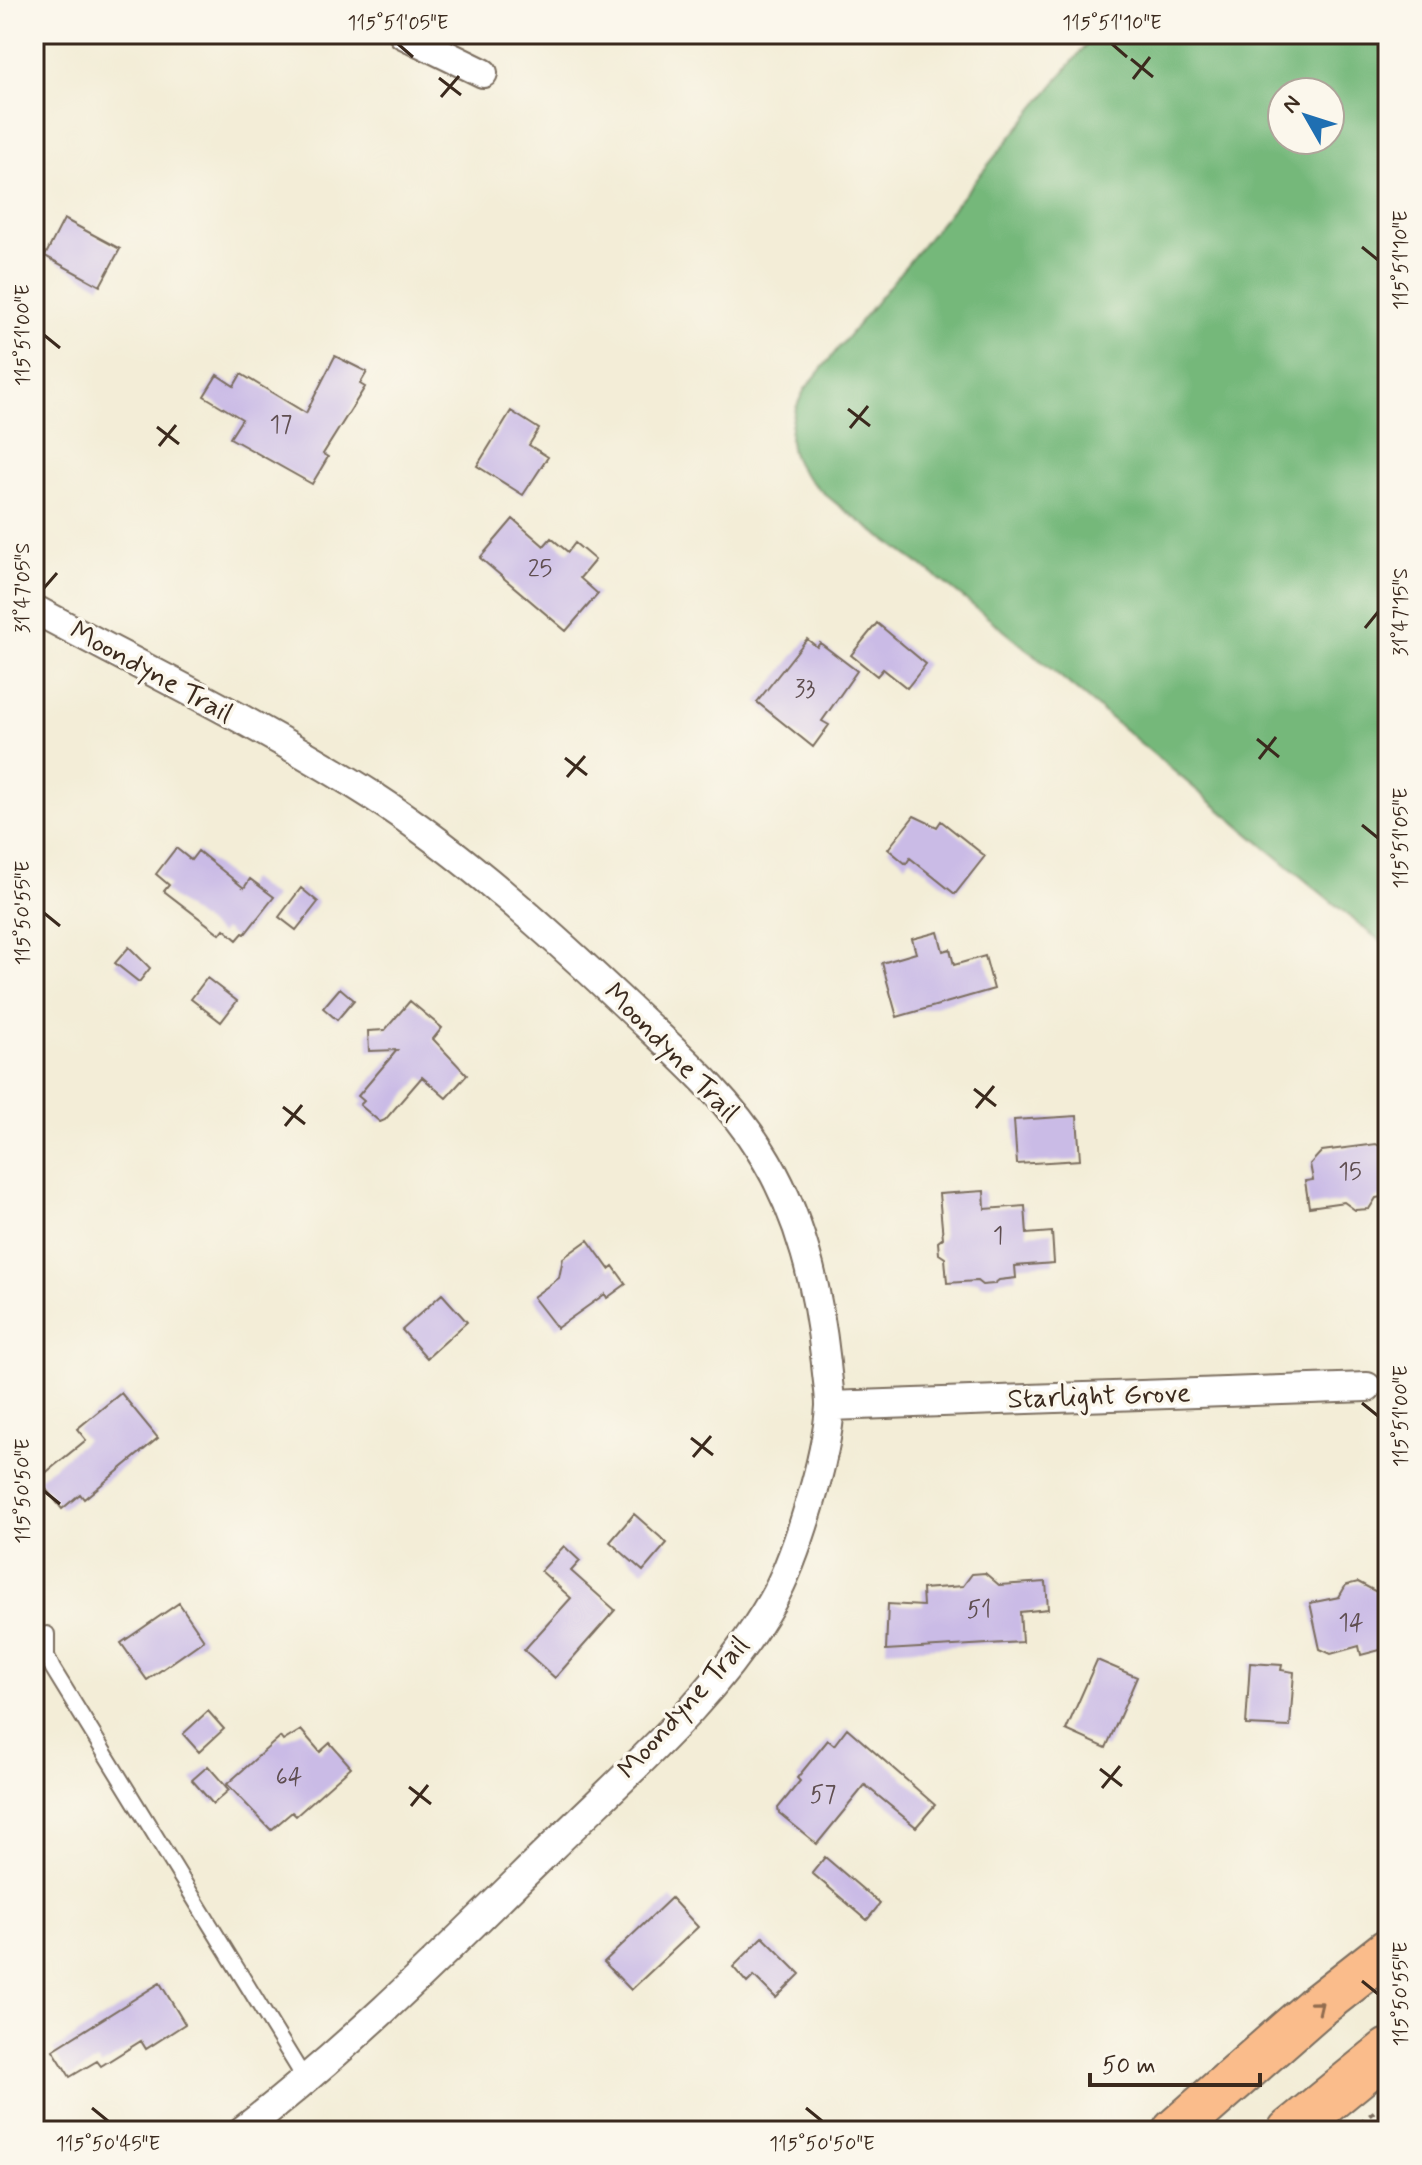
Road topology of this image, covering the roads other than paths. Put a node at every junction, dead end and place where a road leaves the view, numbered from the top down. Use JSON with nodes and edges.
{"nodes":[{"id":1,"x":403,"y":34,"type":"edge"},
{"id":2,"x":483,"y":73,"type":"dead end"},
{"id":3,"x":34,"y":609,"type":"edge"},
{"id":4,"x":1367,"y":1387,"type":"dead end"},
{"id":5,"x":830,"y":1406,"type":"junction"},
{"id":6,"x":47,"y":1634,"type":"dead end"},
{"id":7,"x":1388,"y":1951,"type":"edge"},
{"id":8,"x":1388,"y":2051,"type":"edge"},
{"id":9,"x":306,"y":2081,"type":"junction"},
{"id":10,"x":242,"y":2131,"type":"edge"},
{"id":11,"x":1175,"y":2131,"type":"edge"},
{"id":12,"x":1290,"y":2131,"type":"edge"}],
"edges":[{"from":1,"to":2,"type":"street"},
{"from":3,"to":5,"type":"street","name":"Moondyne Trail"},
{"from":4,"to":5,"type":"street","name":"Starlight Grove"},
{"from":5,"to":9,"type":"street","name":"Moondyne Trail"},
{"from":6,"to":9,"type":"lane"},
{"from":11,"to":7,"type":"main road","one_way":true},
{"from":8,"to":12,"type":"main road"},
{"from":9,"to":10,"type":"street","name":"Moondyne Trail"}]}
